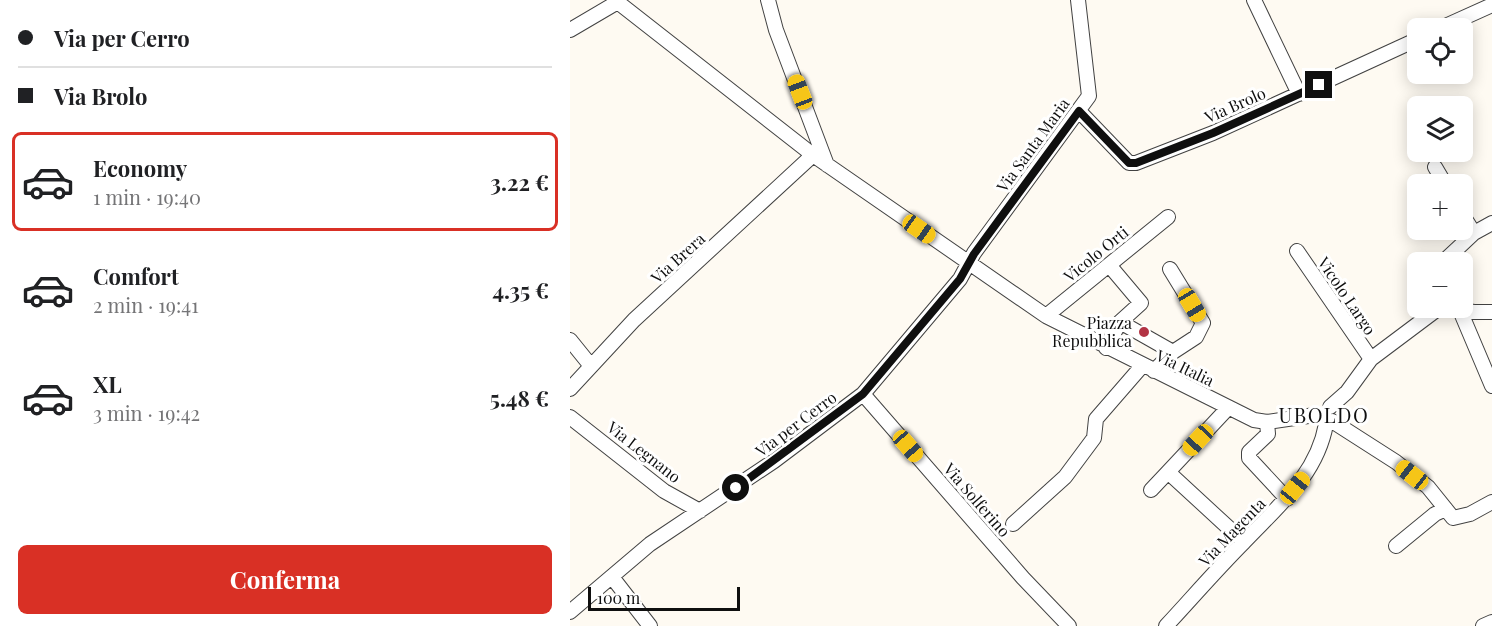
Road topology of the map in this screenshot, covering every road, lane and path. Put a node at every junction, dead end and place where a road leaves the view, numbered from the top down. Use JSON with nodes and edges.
{"nodes":[{"id":1,"x":768,"y":0,"type":"edge"},
{"id":2,"x":1078,"y":0,"type":"edge"},
{"id":3,"x":1254,"y":0,"type":"edge"},
{"id":4,"x":615,"y":1,"type":"edge"},
{"id":5,"x":1492,"y":5,"type":"edge"},
{"id":6,"x":1463,"y":18,"type":"edge"},
{"id":7,"x":570,"y":30,"type":"edge"},
{"id":8,"x":1407,"y":44,"type":"edge"},
{"id":9,"x":1299,"y":94,"type":"junction"},
{"id":10,"x":1079,"y":111,"type":"junction"},
{"id":11,"x":813,"y":155,"type":"junction"},
{"id":12,"x":827,"y":165,"type":"junction"},
{"id":13,"x":1435,"y":167,"type":"dead end"},
{"id":14,"x":1439,"y":174,"type":"edge"},
{"id":15,"x":1168,"y":217,"type":"dead end"},
{"id":16,"x":1492,"y":223,"type":"edge"},
{"id":17,"x":1474,"y":233,"type":"joint"},
{"id":18,"x":1297,"y":251,"type":"dead end"},
{"id":19,"x":1456,"y":252,"type":"edge"},
{"id":20,"x":969,"y":264,"type":"junction"},
{"id":21,"x":1109,"y":265,"type":"junction"},
{"id":22,"x":1170,"y":269,"type":"dead end"},
{"id":23,"x":1473,"y":310,"type":"edge"},
{"id":24,"x":1492,"y":312,"type":"edge"},
{"id":25,"x":1046,"y":316,"type":"junction"},
{"id":26,"x":1426,"y":318,"type":"edge"},
{"id":27,"x":1461,"y":318,"type":"edge"},
{"id":28,"x":1120,"y":322,"type":"junction"},
{"id":29,"x":570,"y":340,"type":"edge"},
{"id":30,"x":1106,"y":348,"type":"junction"},
{"id":31,"x":1173,"y":352,"type":"junction"},
{"id":32,"x":1371,"y":359,"type":"junction"},
{"id":33,"x":591,"y":366,"type":"junction"},
{"id":34,"x":1148,"y":368,"type":"junction"},
{"id":35,"x":1492,"y":386,"type":"edge"},
{"id":36,"x":570,"y":389,"type":"edge"},
{"id":37,"x":863,"y":394,"type":"junction"},
{"id":38,"x":1228,"y":408,"type":"junction"},
{"id":39,"x":570,"y":417,"type":"edge"},
{"id":40,"x":1326,"y":417,"type":"junction"},
{"id":41,"x":1267,"y":423,"type":"junction"},
{"id":42,"x":1168,"y":472,"type":"junction"},
{"id":43,"x":1151,"y":490,"type":"dead end"},
{"id":44,"x":1287,"y":499,"type":"junction"},
{"id":45,"x":1492,"y":502,"type":"edge"},
{"id":46,"x":1446,"y":509,"type":"junction"},
{"id":47,"x":700,"y":512,"type":"junction"},
{"id":48,"x":1012,"y":524,"type":"dead end"},
{"id":49,"x":1244,"y":542,"type":"junction"},
{"id":50,"x":1396,"y":546,"type":"dead end"},
{"id":51,"x":612,"y":577,"type":"junction"},
{"id":52,"x":570,"y":612,"type":"edge"},
{"id":53,"x":1492,"y":622,"type":"edge"},
{"id":54,"x":650,"y":626,"type":"edge"},
{"id":55,"x":1069,"y":626,"type":"edge"},
{"id":56,"x":1166,"y":626,"type":"edge"},
{"id":57,"x":1483,"y":626,"type":"edge"}],
"edges":[{"from":1,"to":12,"type":"street"},
{"from":2,"to":10,"type":"street","name":"Via Santa Maria"},
{"from":3,"to":9,"type":"street"},
{"from":4,"to":7,"type":"street"},
{"from":4,"to":11,"type":"street","name":"Via Italia"},
{"from":5,"to":6,"type":"street"},
{"from":8,"to":9,"type":"street","name":"Via Brolo"},
{"from":9,"to":10,"type":"street","name":"Via Brolo"},
{"from":10,"to":20,"type":"street","name":"Via Santa Maria"},
{"from":11,"to":12,"type":"street","name":"Via Italia"},
{"from":11,"to":33,"type":"street","name":"Via Brera"},
{"from":12,"to":20,"type":"street","name":"Via Italia"},
{"from":13,"to":14,"type":"street"},
{"from":15,"to":21,"type":"street","name":"Vicolo Orti"},
{"from":16,"to":17,"type":"street"},
{"from":17,"to":19,"type":"street"},
{"from":18,"to":32,"type":"street","name":"Vicolo Largo"},
{"from":20,"to":25,"type":"street","name":"Via Italia"},
{"from":20,"to":37,"type":"street","name":"Via per Cerro"},
{"from":21,"to":25,"type":"street","name":"Vicolo Orti"},
{"from":21,"to":28,"type":"street"},
{"from":22,"to":31,"type":"street"},
{"from":23,"to":24,"type":"street"},
{"from":25,"to":30,"type":"street","name":"Via Italia"},
{"from":26,"to":32,"type":"street"},
{"from":27,"to":35,"type":"street"},
{"from":28,"to":30,"type":"street"},
{"from":28,"to":31,"type":"street"},
{"from":29,"to":33,"type":"street"},
{"from":30,"to":34,"type":"street","name":"Via Italia"},
{"from":31,"to":34,"type":"street"},
{"from":32,"to":40,"type":"street"},
{"from":33,"to":36,"type":"street","name":"Via Brera"},
{"from":34,"to":38,"type":"street","name":"Via Italia"},
{"from":34,"to":48,"type":"street"},
{"from":37,"to":47,"type":"street","name":"Via per Cerro"},
{"from":37,"to":55,"type":"street","name":"Via Solferino"},
{"from":38,"to":41,"type":"street","name":"Via Italia"},
{"from":38,"to":42,"type":"street"},
{"from":39,"to":47,"type":"street","name":"Via Legnano"},
{"from":40,"to":41,"type":"street"},
{"from":40,"to":44,"type":"street","name":"Via Magenta"},
{"from":40,"to":46,"type":"street"},
{"from":41,"to":44,"type":"street"},
{"from":42,"to":43,"type":"street"},
{"from":42,"to":49,"type":"street"},
{"from":44,"to":49,"type":"street","name":"Via Magenta"},
{"from":45,"to":46,"type":"street"},
{"from":46,"to":50,"type":"street"},
{"from":47,"to":51,"type":"street","name":"Via per Cerro"},
{"from":49,"to":56,"type":"street","name":"Via Magenta"},
{"from":51,"to":52,"type":"street","name":"Via per Cerro"},
{"from":51,"to":54,"type":"street"},
{"from":53,"to":57,"type":"street"}]}
